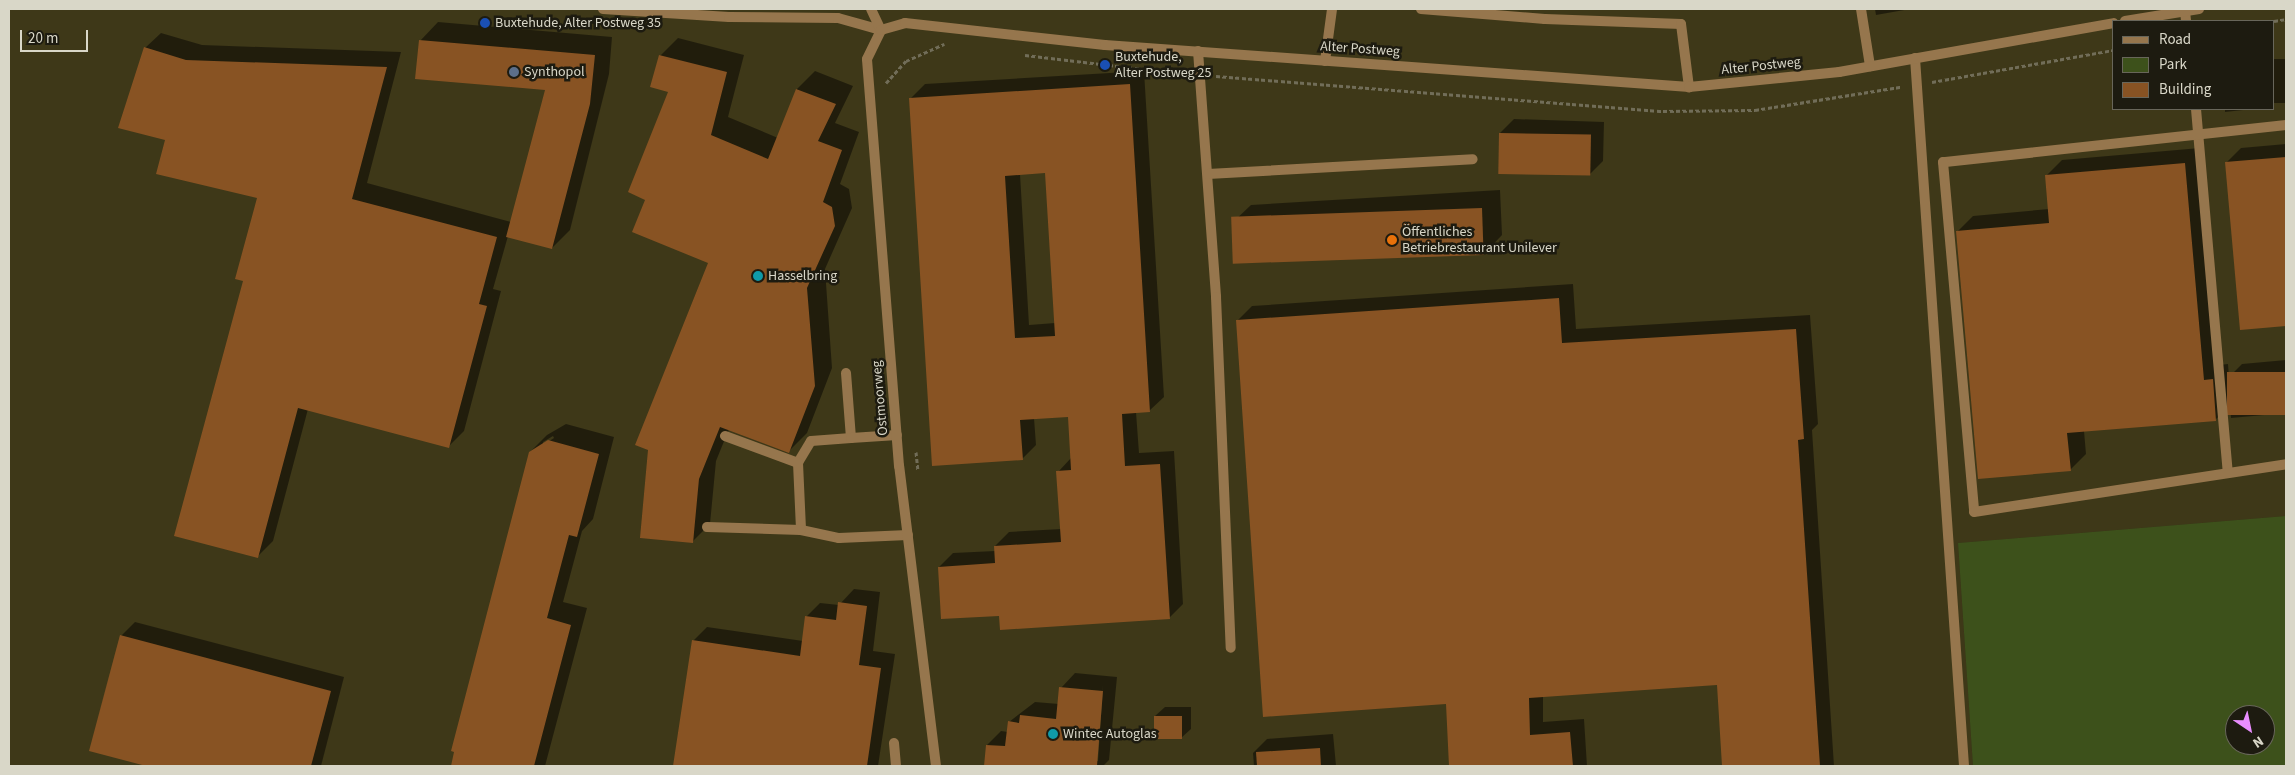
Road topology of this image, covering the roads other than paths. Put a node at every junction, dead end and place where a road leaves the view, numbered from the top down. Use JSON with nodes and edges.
{"nodes":[{"id":1,"x":609,"y":9,"type":"edge"},
{"id":2,"x":871,"y":9,"type":"edge"},
{"id":3,"x":1332,"y":9,"type":"edge"},
{"id":4,"x":1421,"y":9,"type":"edge"},
{"id":5,"x":1861,"y":9,"type":"edge"},
{"id":6,"x":2199,"y":9,"type":"edge"},
{"id":7,"x":2152,"y":13,"type":"edge"},
{"id":8,"x":2186,"y":16,"type":"edge"},
{"id":9,"x":2128,"y":20,"type":"edge"},
{"id":10,"x":2112,"y":23,"type":"edge"},
{"id":11,"x":880,"y":30,"type":"junction"},
{"id":12,"x":1198,"y":51,"type":"junction"},
{"id":13,"x":1915,"y":58,"type":"junction"},
{"id":14,"x":1325,"y":60,"type":"junction"},
{"id":15,"x":1870,"y":66,"type":"junction"},
{"id":16,"x":1689,"y":87,"type":"junction"},
{"id":17,"x":2196,"y":110,"type":"edge"},
{"id":18,"x":2286,"y":125,"type":"edge"},
{"id":19,"x":2198,"y":133,"type":"junction"},
{"id":20,"x":1473,"y":159,"type":"dead end"},
{"id":21,"x":1208,"y":174,"type":"junction"},
{"id":22,"x":846,"y":373,"type":"dead end"},
{"id":23,"x":897,"y":435,"type":"junction"},
{"id":24,"x":725,"y":436,"type":"dead end"},
{"id":25,"x":851,"y":438,"type":"junction"},
{"id":26,"x":798,"y":463,"type":"junction"},
{"id":27,"x":2286,"y":464,"type":"edge"},
{"id":28,"x":2228,"y":474,"type":"junction"},
{"id":29,"x":707,"y":527,"type":"dead end"},
{"id":30,"x":801,"y":530,"type":"junction"},
{"id":31,"x":908,"y":535,"type":"junction"},
{"id":32,"x":1231,"y":648,"type":"dead end"},
{"id":33,"x":894,"y":743,"type":"dead end"},
{"id":34,"x":896,"y":766,"type":"edge"},
{"id":35,"x":936,"y":766,"type":"edge"},
{"id":36,"x":1964,"y":766,"type":"edge"}],
"edges":[{"from":1,"to":11,"type":"street"},
{"from":2,"to":11,"type":"street"},
{"from":3,"to":14,"type":"street"},
{"from":4,"to":16,"type":"street"},
{"from":5,"to":15,"type":"street"},
{"from":6,"to":8,"type":"street"},
{"from":7,"to":8,"type":"street"},
{"from":7,"to":9,"type":"street"},
{"from":10,"to":13,"type":"street","name":"Alter Postweg"},
{"from":11,"to":12,"type":"street","name":"Alter Postweg"},
{"from":11,"to":23,"type":"street","name":"Ostmoorweg"},
{"from":12,"to":14,"type":"street","name":"Alter Postweg"},
{"from":12,"to":21,"type":"street"},
{"from":13,"to":15,"type":"street","name":"Alter Postweg"},
{"from":13,"to":36,"type":"street"},
{"from":14,"to":16,"type":"street","name":"Alter Postweg"},
{"from":15,"to":16,"type":"street","name":"Alter Postweg"},
{"from":17,"to":19,"type":"street"},
{"from":18,"to":19,"type":"street"},
{"from":19,"to":28,"type":"street"},
{"from":19,"to":28,"type":"street"},
{"from":20,"to":21,"type":"street"},
{"from":21,"to":32,"type":"street"},
{"from":22,"to":25,"type":"street"},
{"from":23,"to":25,"type":"street"},
{"from":23,"to":31,"type":"street","name":"Ostmoorweg"},
{"from":24,"to":26,"type":"street"},
{"from":25,"to":26,"type":"street"},
{"from":26,"to":30,"type":"street"},
{"from":27,"to":28,"type":"street"},
{"from":29,"to":30,"type":"street"},
{"from":30,"to":31,"type":"street"},
{"from":31,"to":35,"type":"street","name":"Ostmoorweg"},
{"from":33,"to":34,"type":"street"}]}
